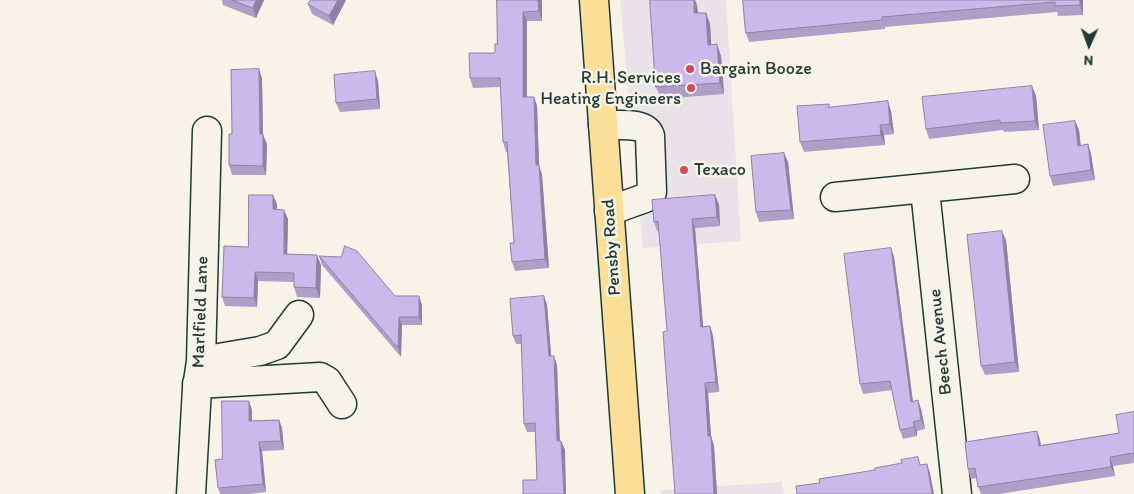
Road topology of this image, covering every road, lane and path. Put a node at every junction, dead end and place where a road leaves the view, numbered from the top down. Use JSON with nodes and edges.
{"nodes":[{"id":1,"x":594,"y":0,"type":"edge"},
{"id":2,"x":603,"y":125,"type":"junction"},
{"id":3,"x":207,"y":131,"type":"dead end"},
{"id":4,"x":1015,"y":179,"type":"dead end"},
{"id":5,"x":925,"y":190,"type":"junction"},
{"id":6,"x":835,"y":198,"type":"dead end"},
{"id":7,"x":609,"y":212,"type":"junction"},
{"id":8,"x":299,"y":315,"type":"dead end"},
{"id":9,"x":199,"y":372,"type":"junction"},
{"id":10,"x":342,"y":404,"type":"dead end"},
{"id":11,"x":191,"y":494,"type":"edge"},
{"id":12,"x":630,"y":494,"type":"edge"},
{"id":13,"x":957,"y":494,"type":"edge"}],
"edges":[{"from":1,"to":2,"type":"main road","name":"Pensby Road"},
{"from":2,"to":7,"type":"main road","name":"Pensby Road"},
{"from":2,"to":7,"type":"street"},
{"from":3,"to":9,"type":"street","name":"Marlfield Lane"},
{"from":4,"to":5,"type":"street"},
{"from":5,"to":6,"type":"street"},
{"from":5,"to":13,"type":"street","name":"Beech Avenue"},
{"from":7,"to":12,"type":"main road","name":"Pensby Road"},
{"from":8,"to":9,"type":"street"},
{"from":9,"to":10,"type":"street"},
{"from":9,"to":11,"type":"street","name":"Marlfield Lane"}]}
